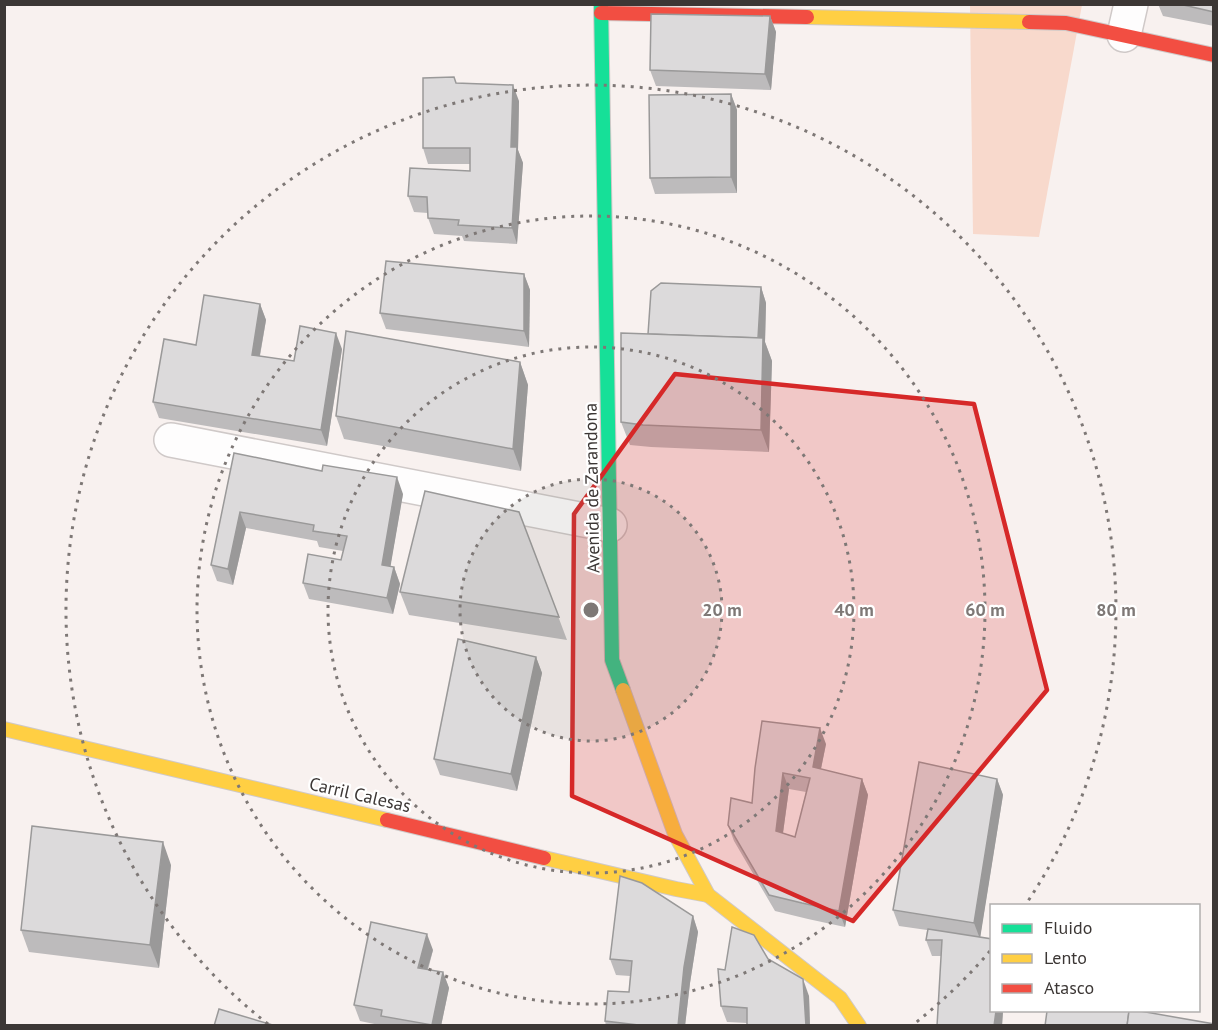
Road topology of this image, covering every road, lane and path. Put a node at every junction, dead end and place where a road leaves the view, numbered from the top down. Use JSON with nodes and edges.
{"nodes":[{"id":1,"x":601,"y":9,"type":"edge"},
{"id":2,"x":938,"y":12,"type":"edge"},
{"id":3,"x":1128,"y":20,"type":"edge"},
{"id":4,"x":1214,"y":55,"type":"edge"},
{"id":5,"x":171,"y":440,"type":"dead end"},
{"id":6,"x":610,"y":525,"type":"junction"},
{"id":7,"x":4,"y":729,"type":"edge"},
{"id":8,"x":708,"y":895,"type":"junction"},
{"id":9,"x":859,"y":1026,"type":"edge"}],
"edges":[{"from":1,"to":2,"type":"street"},
{"from":1,"to":6,"type":"street","name":"Avenida de Zarandona"},
{"from":2,"to":3,"type":"street"},
{"from":3,"to":4,"type":"street"},
{"from":5,"to":6,"type":"street"},
{"from":6,"to":8,"type":"street","name":"Avenida de Zarandona"},
{"from":7,"to":8,"type":"street","name":"Carril Calesas"},
{"from":8,"to":9,"type":"street","name":"Avenida de Zarandona"}]}
